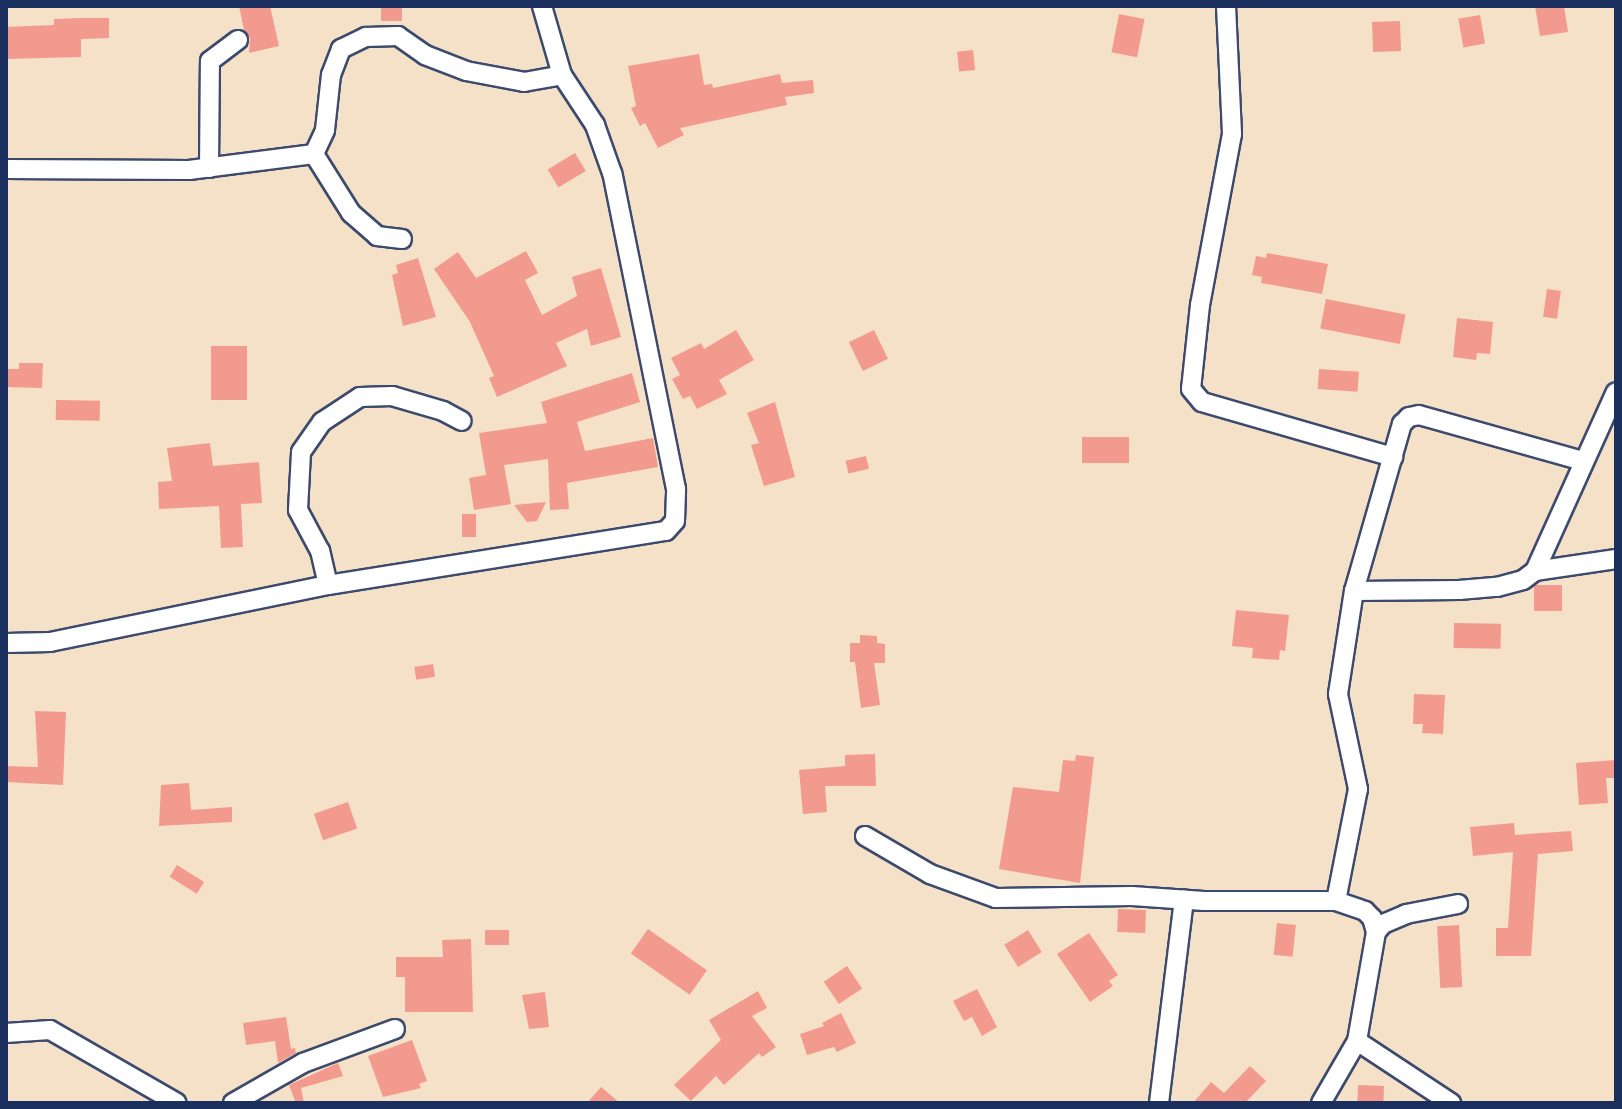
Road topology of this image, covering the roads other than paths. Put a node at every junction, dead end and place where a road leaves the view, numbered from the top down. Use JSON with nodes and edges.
{"nodes":[{"id":1,"x":542,"y":6,"type":"edge"},
{"id":2,"x":1226,"y":6,"type":"edge"},
{"id":3,"x":238,"y":40,"type":"dead end"},
{"id":4,"x":562,"y":75,"type":"junction"},
{"id":5,"x":314,"y":154,"type":"junction"},
{"id":6,"x":209,"y":168,"type":"junction"},
{"id":7,"x":6,"y":169,"type":"edge"},
{"id":8,"x":402,"y":239,"type":"dead end"},
{"id":9,"x":1616,"y":392,"type":"edge"},
{"id":10,"x":462,"y":421,"type":"dead end"},
{"id":11,"x":1393,"y":457,"type":"junction"},
{"id":12,"x":1583,"y":461,"type":"junction"},
{"id":13,"x":1616,"y":559,"type":"edge"},
{"id":14,"x":1535,"y":571,"type":"junction"},
{"id":15,"x":328,"y":585,"type":"junction"},
{"id":16,"x":1354,"y":591,"type":"junction"},
{"id":17,"x":6,"y":643,"type":"edge"},
{"id":18,"x":865,"y":836,"type":"dead end"},
{"id":19,"x":1184,"y":900,"type":"junction"},
{"id":20,"x":1336,"y":901,"type":"junction"},
{"id":21,"x":1458,"y":904,"type":"dead end"},
{"id":22,"x":1376,"y":932,"type":"junction"},
{"id":23,"x":395,"y":1029,"type":"dead end"},
{"id":24,"x":6,"y":1033,"type":"edge"},
{"id":25,"x":1357,"y":1041,"type":"junction"},
{"id":26,"x":177,"y":1103,"type":"edge"},
{"id":27,"x":233,"y":1103,"type":"edge"},
{"id":28,"x":1159,"y":1103,"type":"edge"},
{"id":29,"x":1321,"y":1103,"type":"edge"},
{"id":30,"x":1451,"y":1103,"type":"edge"}],
"edges":[{"from":1,"to":4,"type":"street"},
{"from":2,"to":11,"type":"street"},
{"from":3,"to":6,"type":"street"},
{"from":4,"to":5,"type":"street"},
{"from":4,"to":15,"type":"street"},
{"from":5,"to":6,"type":"street"},
{"from":5,"to":8,"type":"street"},
{"from":6,"to":7,"type":"street"},
{"from":9,"to":12,"type":"street"},
{"from":10,"to":15,"type":"street"},
{"from":11,"to":12,"type":"street"},
{"from":11,"to":16,"type":"street"},
{"from":12,"to":14,"type":"street"},
{"from":13,"to":14,"type":"street"},
{"from":14,"to":16,"type":"street"},
{"from":15,"to":17,"type":"street"},
{"from":16,"to":20,"type":"street"},
{"from":18,"to":19,"type":"street"},
{"from":19,"to":20,"type":"street"},
{"from":19,"to":28,"type":"street"},
{"from":20,"to":22,"type":"street"},
{"from":21,"to":22,"type":"street"},
{"from":22,"to":25,"type":"street"},
{"from":23,"to":27,"type":"street"},
{"from":24,"to":26,"type":"street"},
{"from":25,"to":29,"type":"street"},
{"from":25,"to":30,"type":"street"}]}
